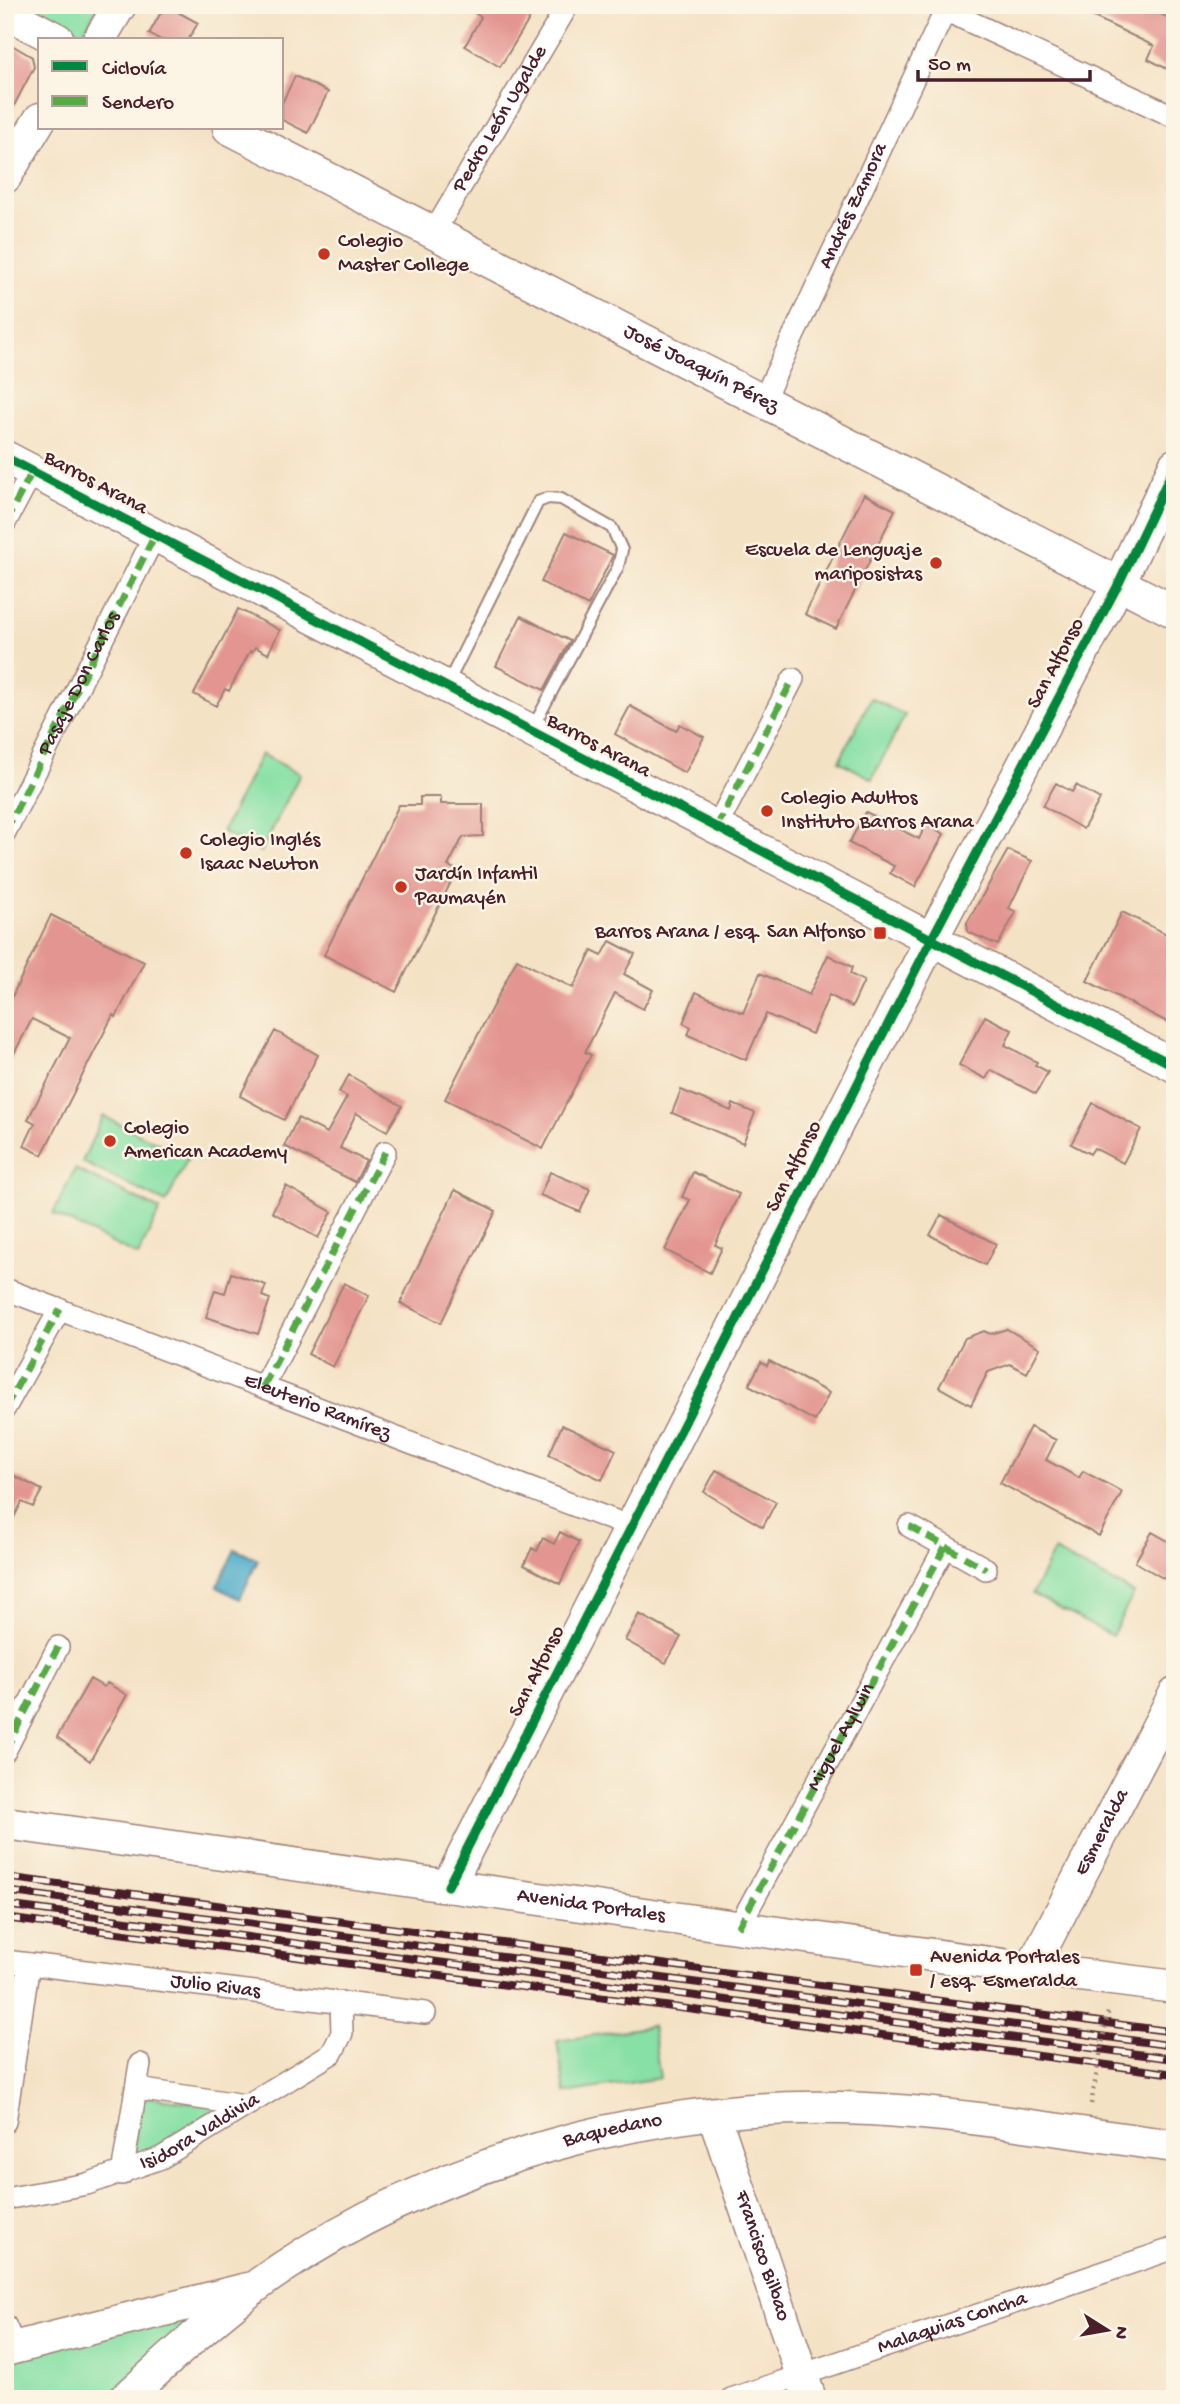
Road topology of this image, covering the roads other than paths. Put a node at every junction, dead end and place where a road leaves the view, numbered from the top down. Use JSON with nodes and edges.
{"nodes":[{"id":1,"x":120,"y":5,"type":"edge"},
{"id":2,"x":568,"y":5,"type":"edge"},
{"id":3,"x":939,"y":8,"type":"edge"},
{"id":4,"x":5,"y":12,"type":"edge"},
{"id":5,"x":54,"y":38,"type":"edge"},
{"id":6,"x":100,"y":38,"type":"edge"},
{"id":7,"x":1175,"y":117,"type":"edge"},
{"id":8,"x":38,"y":122,"type":"edge"},
{"id":9,"x":233,"y":130,"type":"edge"},
{"id":10,"x":5,"y":177,"type":"edge"},
{"id":11,"x":433,"y":232,"type":"junction"},
{"id":12,"x":763,"y":401,"type":"junction"},
{"id":13,"x":19,"y":464,"type":"edge"},
{"id":14,"x":1175,"y":465,"type":"edge"},
{"id":15,"x":5,"y":523,"type":"edge"},
{"id":16,"x":155,"y":535,"type":"junction"},
{"id":17,"x":1119,"y":583,"type":"junction"},
{"id":18,"x":1175,"y":612,"type":"edge"},
{"id":19,"x":793,"y":679,"type":"dead end"},
{"id":20,"x":446,"y":687,"type":"junction"},
{"id":21,"x":531,"y":731,"type":"junction"},
{"id":22,"x":716,"y":828,"type":"junction"},
{"id":23,"x":5,"y":832,"type":"edge"},
{"id":24,"x":931,"y":940,"type":"junction"},
{"id":25,"x":1175,"y":1066,"type":"edge"},
{"id":26,"x":385,"y":1152,"type":"dead end"},
{"id":27,"x":5,"y":1289,"type":"edge"},
{"id":28,"x":60,"y":1309,"type":"junction"},
{"id":29,"x":263,"y":1387,"type":"junction"},
{"id":30,"x":5,"y":1408,"type":"edge"},
{"id":31,"x":631,"y":1527,"type":"junction"},
{"id":32,"x":909,"y":1527,"type":"dead end"},
{"id":33,"x":945,"y":1547,"type":"junction"},
{"id":34,"x":986,"y":1569,"type":"dead end"},
{"id":35,"x":58,"y":1647,"type":"dead end"},
{"id":36,"x":1175,"y":1694,"type":"edge"},
{"id":37,"x":5,"y":1751,"type":"edge"},
{"id":38,"x":5,"y":1823,"type":"edge"},
{"id":39,"x":448,"y":1886,"type":"junction"},
{"id":40,"x":738,"y":1928,"type":"junction"},
{"id":41,"x":5,"y":1961,"type":"edge"},
{"id":42,"x":29,"y":1964,"type":"junction"},
{"id":43,"x":1031,"y":1969,"type":"junction"},
{"id":44,"x":1175,"y":1987,"type":"edge"},
{"id":45,"x":341,"y":2002,"type":"junction"},
{"id":46,"x":425,"y":2012,"type":"dead end"},
{"id":47,"x":140,"y":2064,"type":"dead end"},
{"id":48,"x":136,"y":2090,"type":"junction"},
{"id":49,"x":245,"y":2105,"type":"junction"},
{"id":50,"x":714,"y":2115,"type":"junction"},
{"id":51,"x":5,"y":2122,"type":"edge"},
{"id":52,"x":1175,"y":2146,"type":"edge"},
{"id":53,"x":122,"y":2174,"type":"junction"},
{"id":54,"x":5,"y":2199,"type":"edge"},
{"id":55,"x":1175,"y":2248,"type":"edge"},
{"id":56,"x":255,"y":2287,"type":"junction"},
{"id":57,"x":139,"y":2316,"type":"junction"},
{"id":58,"x":9,"y":2341,"type":"edge"},
{"id":59,"x":170,"y":2359,"type":"junction"},
{"id":60,"x":806,"y":2387,"type":"edge"},
{"id":61,"x":125,"y":2399,"type":"edge"},
{"id":62,"x":731,"y":2399,"type":"edge"}],
"edges":[{"from":1,"to":6,"type":"street"},
{"from":2,"to":11,"type":"street","name":"Pedro León Ugalde"},
{"from":3,"to":7,"type":"street"},
{"from":3,"to":12,"type":"street","name":"Andrés Zamora"},
{"from":4,"to":5,"type":"street"},
{"from":8,"to":10,"type":"street"},
{"from":9,"to":11,"type":"street","name":"José Joaquín Pérez"},
{"from":11,"to":12,"type":"street","name":"José Joaquín Pérez"},
{"from":12,"to":17,"type":"street","name":"José Joaquín Pérez"},
{"from":13,"to":15,"type":"street","name":"Barros Arana"},
{"from":13,"to":16,"type":"street","name":"Barros Arana"},
{"from":14,"to":17,"type":"street","name":"San Alfonso"},
{"from":16,"to":20,"type":"street","name":"Barros Arana"},
{"from":16,"to":23,"type":"street","name":"Pasaje Don Carlos"},
{"from":17,"to":18,"type":"street","name":"José Joaquín Pérez"},
{"from":17,"to":24,"type":"street","name":"San Alfonso"},
{"from":19,"to":22,"type":"street"},
{"from":20,"to":21,"type":"street","name":"Barros Arana"},
{"from":20,"to":21,"type":"lane"},
{"from":21,"to":22,"type":"street","name":"Barros Arana"},
{"from":22,"to":24,"type":"street","name":"Barros Arana"},
{"from":24,"to":25,"type":"street","name":"Barros Arana"},
{"from":24,"to":31,"type":"street","name":"San Alfonso"},
{"from":26,"to":29,"type":"street"},
{"from":27,"to":28,"type":"street","name":"Eleuterio Ramírez"},
{"from":28,"to":29,"type":"street","name":"Eleuterio Ramírez"},
{"from":28,"to":30,"type":"street"},
{"from":29,"to":31,"type":"street","name":"Eleuterio Ramírez"},
{"from":31,"to":39,"type":"street","name":"San Alfonso"},
{"from":32,"to":33,"type":"street"},
{"from":33,"to":34,"type":"street"},
{"from":33,"to":40,"type":"street","name":"Miguel Aylwin"},
{"from":35,"to":37,"type":"street"},
{"from":36,"to":43,"type":"street","name":"Esmeralda"},
{"from":38,"to":39,"type":"street","name":"Avenida Portales"},
{"from":39,"to":40,"type":"street","name":"Avenida Portales"},
{"from":40,"to":43,"type":"street","name":"Avenida Portales"},
{"from":41,"to":42,"type":"street","name":"Julio Rivas"},
{"from":42,"to":45,"type":"street","name":"Julio Rivas"},
{"from":42,"to":51,"type":"street"},
{"from":43,"to":44,"type":"street","name":"Avenida Portales"},
{"from":45,"to":46,"type":"street","name":"Julio Rivas"},
{"from":45,"to":49,"type":"street","name":"Isidora Valdivia"},
{"from":47,"to":48,"type":"street"},
{"from":48,"to":49,"type":"street"},
{"from":48,"to":53,"type":"street"},
{"from":49,"to":53,"type":"street","name":"Isidora Valdivia"},
{"from":50,"to":52,"type":"street","name":"Baquedano"},
{"from":50,"to":56,"type":"street","name":"Baquedano"},
{"from":50,"to":60,"type":"street","name":"Francisco Bilbao"},
{"from":53,"to":54,"type":"street","name":"Isidora Valdivia"},
{"from":55,"to":60,"type":"street","name":"Malaquias Concha"},
{"from":56,"to":57,"type":"street"},
{"from":56,"to":59,"type":"street","name":"Baquedano"},
{"from":57,"to":58,"type":"street"},
{"from":57,"to":59,"type":"street"},
{"from":59,"to":61,"type":"street","name":"Baquedano"},
{"from":60,"to":62,"type":"street","name":"Malaquias Concha"}]}
